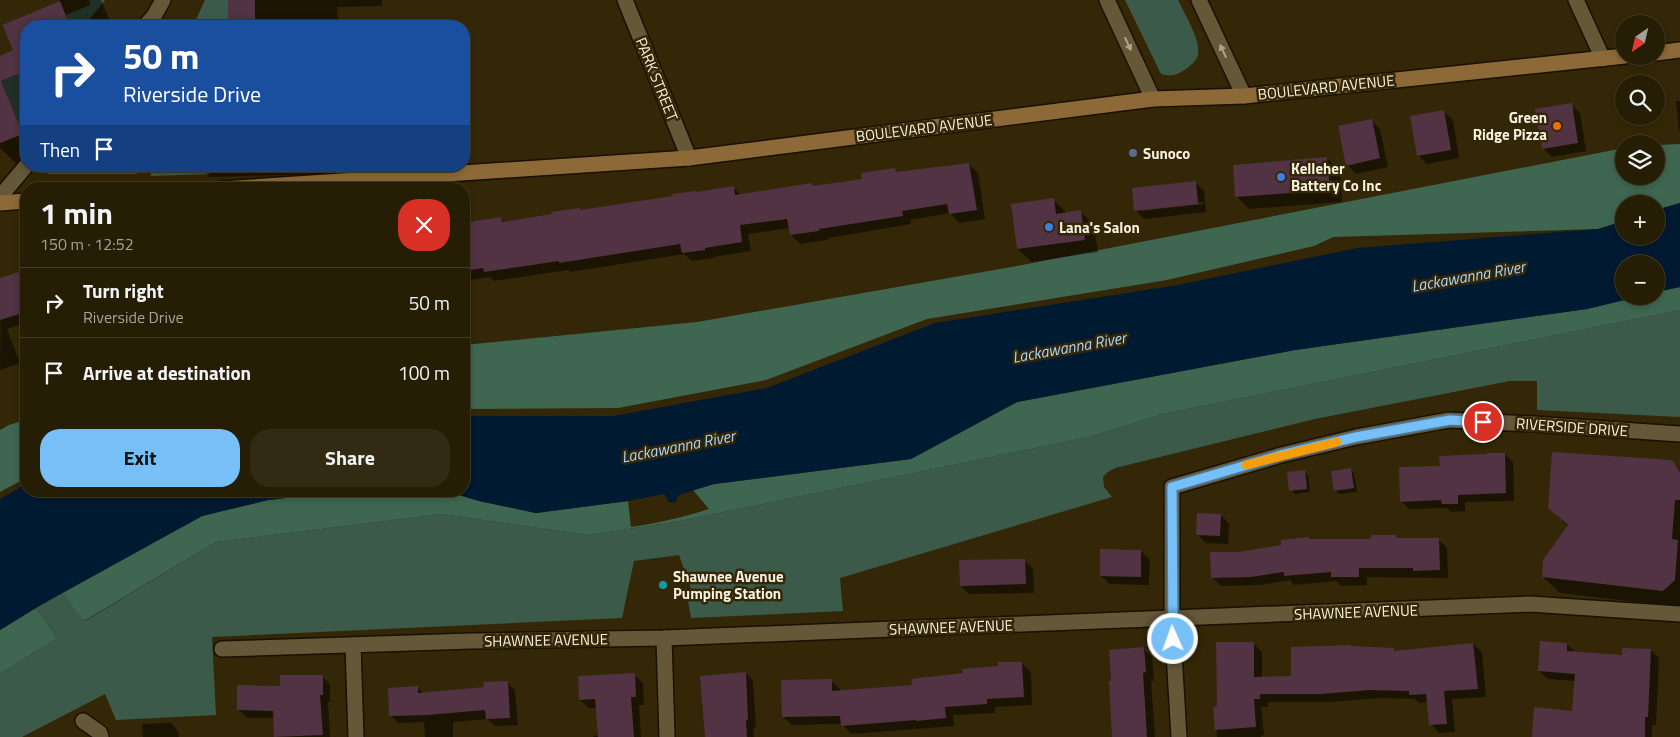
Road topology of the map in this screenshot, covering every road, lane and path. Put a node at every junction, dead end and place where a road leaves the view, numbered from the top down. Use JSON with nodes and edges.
{"nodes":[{"id":1,"x":163,"y":0,"type":"edge"},
{"id":2,"x":625,"y":0,"type":"edge"},
{"id":3,"x":1107,"y":0,"type":"edge"},
{"id":4,"x":1199,"y":0,"type":"edge"},
{"id":5,"x":1576,"y":0,"type":"edge"},
{"id":6,"x":150,"y":20,"type":"edge"},
{"id":7,"x":1680,"y":50,"type":"edge"},
{"id":8,"x":1665,"y":52,"type":"edge"},
{"id":9,"x":1615,"y":57,"type":"edge"},
{"id":10,"x":1603,"y":59,"type":"junction"},
{"id":11,"x":1244,"y":96,"type":"junction"},
{"id":12,"x":1153,"y":99,"type":"junction"},
{"id":13,"x":689,"y":158,"type":"junction"},
{"id":14,"x":21,"y":172,"type":"edge"},
{"id":15,"x":327,"y":182,"type":"edge"},
{"id":16,"x":0,"y":197,"type":"edge"},
{"id":17,"x":20,"y":201,"type":"edge"},
{"id":18,"x":0,"y":203,"type":"edge"},
{"id":19,"x":1680,"y":434,"type":"edge"},
{"id":20,"x":1680,"y":614,"type":"edge"},
{"id":21,"x":1172,"y":619,"type":"junction"},
{"id":22,"x":664,"y":638,"type":"junction"},
{"id":23,"x":353,"y":644,"type":"junction"},
{"id":24,"x":222,"y":649,"type":"dead end"},
{"id":25,"x":83,"y":721,"type":"dead end"},
{"id":26,"x":100,"y":737,"type":"edge"},
{"id":27,"x":356,"y":737,"type":"edge"},
{"id":28,"x":667,"y":737,"type":"edge"},
{"id":29,"x":1179,"y":737,"type":"edge"}],
"edges":[{"from":1,"to":6,"type":"street"},
{"from":2,"to":13,"type":"street","name":"PARK STREET"},
{"from":3,"to":12,"type":"street","one_way":true},
{"from":11,"to":4,"type":"street","one_way":true},
{"from":5,"to":10,"type":"street"},
{"from":7,"to":8,"type":"street"},
{"from":9,"to":10,"type":"street","name":"BOULEVARD AVENUE"},
{"from":10,"to":11,"type":"street","name":"BOULEVARD AVENUE"},
{"from":11,"to":12,"type":"street","name":"BOULEVARD AVENUE"},
{"from":12,"to":13,"type":"street","name":"BOULEVARD AVENUE"},
{"from":13,"to":15,"type":"street","name":"BOULEVARD AVENUE"},
{"from":14,"to":16,"type":"street"},
{"from":17,"to":18,"type":"street"},
{"from":19,"to":21,"type":"street","name":"RIVERSIDE DRIVE"},
{"from":20,"to":21,"type":"street","name":"SHAWNEE AVENUE"},
{"from":21,"to":22,"type":"street","name":"SHAWNEE AVENUE"},
{"from":21,"to":29,"type":"street"},
{"from":22,"to":23,"type":"street","name":"SHAWNEE AVENUE"},
{"from":22,"to":28,"type":"street"},
{"from":23,"to":24,"type":"street","name":"SHAWNEE AVENUE"},
{"from":23,"to":27,"type":"street"},
{"from":25,"to":26,"type":"street"}]}
